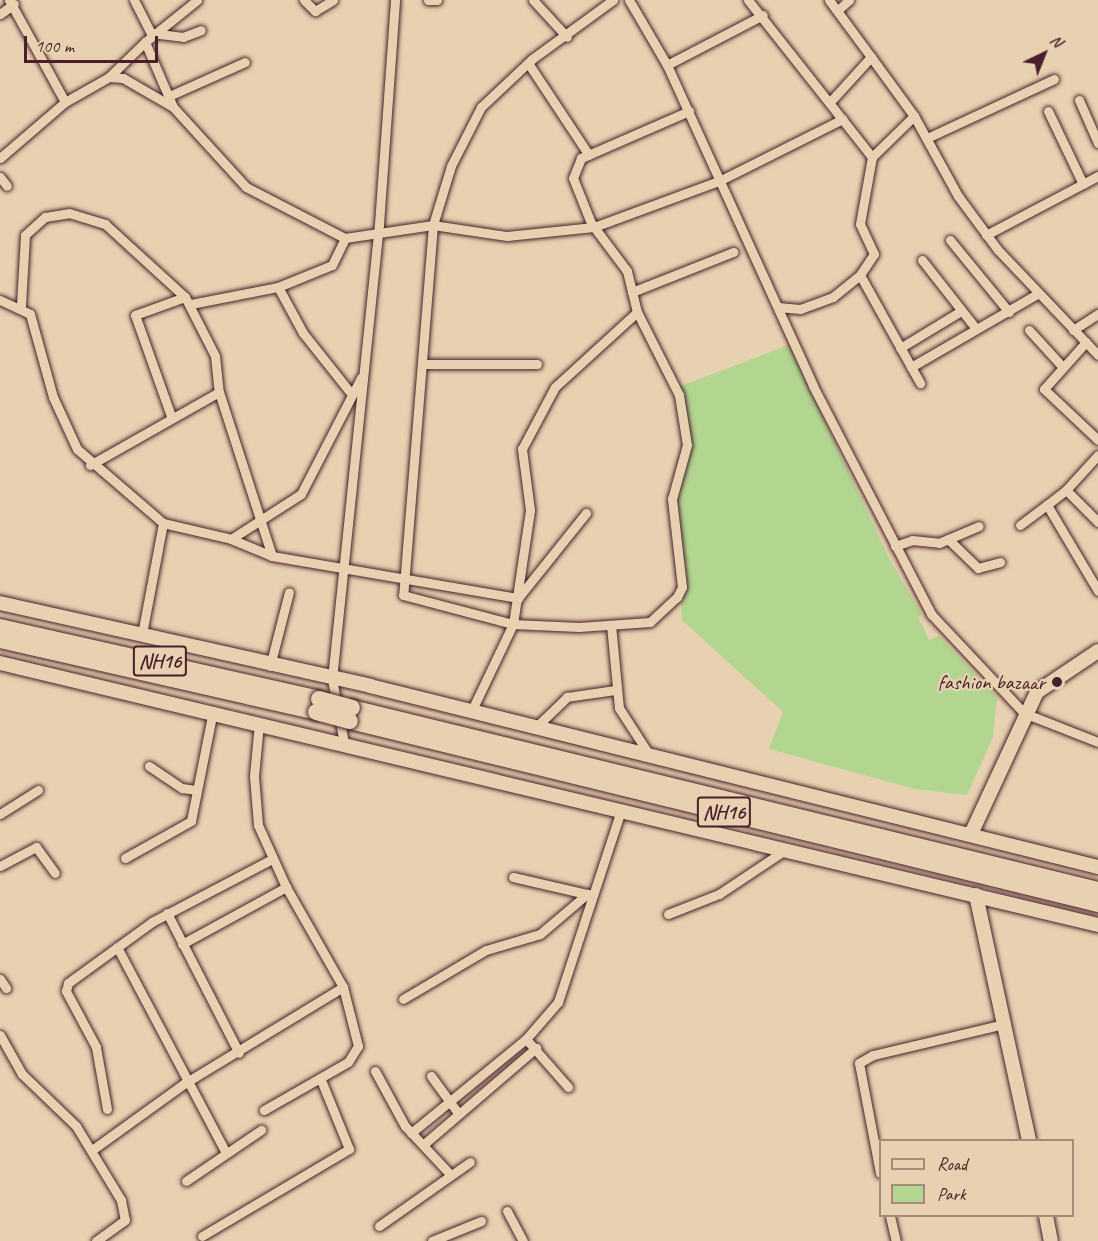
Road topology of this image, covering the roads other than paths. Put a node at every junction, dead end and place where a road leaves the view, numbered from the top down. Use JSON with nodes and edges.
{"nodes":[{"id":1,"x":134,"y":0,"type":"edge"},
{"id":2,"x":197,"y":0,"type":"edge"},
{"id":3,"x":304,"y":0,"type":"edge"},
{"id":4,"x":333,"y":0,"type":"edge"},
{"id":5,"x":395,"y":0,"type":"edge"},
{"id":6,"x":428,"y":0,"type":"edge"},
{"id":7,"x":437,"y":0,"type":"edge"},
{"id":8,"x":533,"y":0,"type":"edge"},
{"id":9,"x":613,"y":0,"type":"edge"},
{"id":10,"x":629,"y":0,"type":"edge"},
{"id":11,"x":748,"y":0,"type":"edge"},
{"id":12,"x":829,"y":0,"type":"edge"},
{"id":13,"x":849,"y":0,"type":"edge"},
{"id":14,"x":12,"y":2,"type":"edge"},
{"id":15,"x":838,"y":10,"type":"junction"},
{"id":16,"x":0,"y":14,"type":"edge"},
{"id":17,"x":763,"y":15,"type":"junction"},
{"id":18,"x":201,"y":30,"type":"dead end"},
{"id":19,"x":567,"y":37,"type":"junction"},
{"id":20,"x":148,"y":38,"type":"junction"},
{"id":21,"x":871,"y":57,"type":"junction"},
{"id":22,"x":245,"y":62,"type":"dead end"},
{"id":23,"x":528,"y":63,"type":"junction"},
{"id":24,"x":667,"y":65,"type":"junction"},
{"id":25,"x":109,"y":77,"type":"junction"},
{"id":26,"x":1054,"y":79,"type":"dead end"},
{"id":27,"x":169,"y":96,"type":"junction"},
{"id":28,"x":1078,"y":100,"type":"dead end"},
{"id":29,"x":64,"y":102,"type":"junction"},
{"id":30,"x":830,"y":102,"type":"junction"},
{"id":31,"x":173,"y":107,"type":"junction"},
{"id":32,"x":689,"y":111,"type":"junction"},
{"id":33,"x":1048,"y":111,"type":"dead end"},
{"id":34,"x":914,"y":116,"type":"junction"},
{"id":35,"x":843,"y":119,"type":"junction"},
{"id":36,"x":927,"y":138,"type":"junction"},
{"id":37,"x":1098,"y":143,"type":"edge"},
{"id":38,"x":589,"y":154,"type":"junction"},
{"id":39,"x":872,"y":157,"type":"junction"},
{"id":40,"x":0,"y":158,"type":"edge"},
{"id":41,"x":1098,"y":176,"type":"edge"},
{"id":42,"x":0,"y":177,"type":"edge"},
{"id":43,"x":721,"y":180,"type":"junction"},
{"id":44,"x":1083,"y":184,"type":"junction"},
{"id":45,"x":7,"y":186,"type":"dead end"},
{"id":46,"x":433,"y":225,"type":"junction"},
{"id":47,"x":594,"y":227,"type":"junction"},
{"id":48,"x":378,"y":232,"type":"junction"},
{"id":49,"x":986,"y":235,"type":"junction"},
{"id":50,"x":345,"y":238,"type":"junction"},
{"id":51,"x":950,"y":240,"type":"dead end"},
{"id":52,"x":733,"y":252,"type":"dead end"},
{"id":53,"x":922,"y":260,"type":"dead end"},
{"id":54,"x":860,"y":275,"type":"junction"},
{"id":55,"x":278,"y":287,"type":"junction"},
{"id":56,"x":632,"y":292,"type":"junction"},
{"id":57,"x":1037,"y":294,"type":"junction"},
{"id":58,"x":0,"y":300,"type":"edge"},
{"id":59,"x":188,"y":300,"type":"junction"},
{"id":60,"x":21,"y":305,"type":"junction"},
{"id":61,"x":777,"y":307,"type":"junction"},
{"id":62,"x":961,"y":311,"type":"junction"},
{"id":63,"x":637,"y":312,"type":"junction"},
{"id":64,"x":1009,"y":312,"type":"junction"},
{"id":65,"x":1098,"y":314,"type":"edge"},
{"id":66,"x":974,"y":326,"type":"junction"},
{"id":67,"x":1029,"y":330,"type":"dead end"},
{"id":68,"x":1074,"y":330,"type":"junction"},
{"id":69,"x":1086,"y":342,"type":"junction"},
{"id":70,"x":900,"y":348,"type":"junction"},
{"id":71,"x":1098,"y":355,"type":"edge"},
{"id":72,"x":423,"y":364,"type":"junction"},
{"id":73,"x":537,"y":364,"type":"dead end"},
{"id":74,"x":1061,"y":365,"type":"junction"},
{"id":75,"x":911,"y":367,"type":"junction"},
{"id":76,"x":362,"y":376,"type":"junction"},
{"id":77,"x":920,"y":383,"type":"dead end"},
{"id":78,"x":219,"y":392,"type":"junction"},
{"id":79,"x":350,"y":392,"type":"junction"},
{"id":80,"x":171,"y":417,"type":"junction"},
{"id":81,"x":1098,"y":440,"type":"edge"},
{"id":82,"x":1098,"y":455,"type":"edge"},
{"id":83,"x":90,"y":465,"type":"junction"},
{"id":84,"x":1066,"y":490,"type":"junction"},
{"id":85,"x":1047,"y":505,"type":"junction"},
{"id":86,"x":586,"y":513,"type":"dead end"},
{"id":87,"x":264,"y":522,"type":"junction"},
{"id":88,"x":1098,"y":522,"type":"edge"},
{"id":89,"x":163,"y":523,"type":"junction"},
{"id":90,"x":1020,"y":525,"type":"dead end"},
{"id":91,"x":979,"y":526,"type":"dead end"},
{"id":92,"x":231,"y":539,"type":"junction"},
{"id":93,"x":948,"y":539,"type":"junction"},
{"id":94,"x":895,"y":546,"type":"junction"},
{"id":95,"x":272,"y":556,"type":"junction"},
{"id":96,"x":1000,"y":562,"type":"dead end"},
{"id":97,"x":344,"y":567,"type":"junction"},
{"id":98,"x":1095,"y":577,"type":"edge"},
{"id":99,"x":402,"y":579,"type":"junction"},
{"id":100,"x":1098,"y":591,"type":"edge"},
{"id":101,"x":289,"y":592,"type":"dead end"},
{"id":102,"x":518,"y":598,"type":"junction"},
{"id":103,"x":0,"y":603,"type":"edge"},
{"id":104,"x":513,"y":624,"type":"junction"},
{"id":105,"x":611,"y":625,"type":"junction"},
{"id":106,"x":0,"y":627,"type":"edge"},
{"id":107,"x":142,"y":634,"type":"junction"},
{"id":108,"x":0,"y":640,"type":"edge"},
{"id":109,"x":1098,"y":651,"type":"edge"},
{"id":110,"x":0,"y":663,"type":"edge"},
{"id":111,"x":270,"y":666,"type":"junction"},
{"id":112,"x":332,"y":679,"type":"junction"},
{"id":113,"x":615,"y":690,"type":"junction"},
{"id":114,"x":317,"y":706,"type":"junction"},
{"id":115,"x":213,"y":711,"type":"junction"},
{"id":116,"x":471,"y":712,"type":"junction"},
{"id":117,"x":1024,"y":713,"type":"junction"},
{"id":118,"x":351,"y":714,"type":"junction"},
{"id":119,"x":259,"y":723,"type":"junction"},
{"id":120,"x":535,"y":728,"type":"junction"},
{"id":121,"x":1098,"y":742,"type":"edge"},
{"id":122,"x":344,"y":743,"type":"junction"},
{"id":123,"x":650,"y":756,"type":"junction"},
{"id":124,"x":149,"y":766,"type":"dead end"},
{"id":125,"x":38,"y":790,"type":"dead end"},
{"id":126,"x":197,"y":790,"type":"junction"},
{"id":127,"x":621,"y":810,"type":"junction"},
{"id":128,"x":0,"y":814,"type":"edge"},
{"id":129,"x":971,"y":834,"type":"junction"},
{"id":130,"x":784,"y":850,"type":"junction"},
{"id":131,"x":125,"y":858,"type":"dead end"},
{"id":132,"x":272,"y":858,"type":"junction"},
{"id":133,"x":0,"y":866,"type":"edge"},
{"id":134,"x":1098,"y":867,"type":"edge"},
{"id":135,"x":55,"y":873,"type":"dead end"},
{"id":136,"x":513,"y":877,"type":"dead end"},
{"id":137,"x":286,"y":887,"type":"junction"},
{"id":138,"x":1098,"y":890,"type":"edge"},
{"id":139,"x":591,"y":895,"type":"junction"},
{"id":140,"x":976,"y":895,"type":"junction"},
{"id":141,"x":1098,"y":904,"type":"edge"},
{"id":142,"x":167,"y":913,"type":"junction"},
{"id":143,"x":668,"y":914,"type":"dead end"},
{"id":144,"x":1098,"y":925,"type":"edge"},
{"id":145,"x":182,"y":944,"type":"junction"},
{"id":146,"x":117,"y":947,"type":"junction"},
{"id":147,"x":0,"y":979,"type":"edge"},
{"id":148,"x":343,"y":987,"type":"junction"},
{"id":149,"x":6,"y":988,"type":"dead end"},
{"id":150,"x":403,"y":999,"type":"dead end"},
{"id":151,"x":1004,"y":1024,"type":"junction"},
{"id":152,"x":0,"y":1035,"type":"edge"},
{"id":153,"x":526,"y":1039,"type":"junction"},
{"id":154,"x":536,"y":1048,"type":"junction"},
{"id":155,"x":239,"y":1053,"type":"junction"},
{"id":156,"x":375,"y":1071,"type":"dead end"},
{"id":157,"x":431,"y":1076,"type":"dead end"},
{"id":158,"x":321,"y":1080,"type":"junction"},
{"id":159,"x":185,"y":1083,"type":"junction"},
{"id":160,"x":568,"y":1087,"type":"dead end"},
{"id":161,"x":448,"y":1102,"type":"junction"},
{"id":162,"x":107,"y":1109,"type":"dead end"},
{"id":163,"x":264,"y":1110,"type":"dead end"},
{"id":164,"x":458,"y":1113,"type":"junction"},
{"id":165,"x":261,"y":1130,"type":"dead end"},
{"id":166,"x":411,"y":1133,"type":"junction"},
{"id":167,"x":1029,"y":1139,"type":"edge"},
{"id":168,"x":424,"y":1144,"type":"junction"},
{"id":169,"x":92,"y":1150,"type":"junction"},
{"id":170,"x":225,"y":1151,"type":"junction"},
{"id":171,"x":470,"y":1162,"type":"dead end"},
{"id":172,"x":879,"y":1168,"type":"edge"},
{"id":173,"x":449,"y":1173,"type":"junction"},
{"id":174,"x":186,"y":1181,"type":"dead end"},
{"id":175,"x":507,"y":1211,"type":"dead end"},
{"id":176,"x":890,"y":1217,"type":"edge"},
{"id":177,"x":1046,"y":1217,"type":"edge"},
{"id":178,"x":481,"y":1221,"type":"dead end"},
{"id":179,"x":379,"y":1226,"type":"dead end"},
{"id":180,"x":202,"y":1236,"type":"dead end"},
{"id":181,"x":96,"y":1241,"type":"edge"},
{"id":182,"x":432,"y":1241,"type":"edge"},
{"id":183,"x":523,"y":1241,"type":"edge"},
{"id":184,"x":896,"y":1241,"type":"edge"},
{"id":185,"x":1051,"y":1241,"type":"edge"}],
"edges":[{"from":1,"to":20,"type":"street"},
{"from":2,"to":20,"type":"street"},
{"from":3,"to":4,"type":"street"},
{"from":5,"to":48,"type":"street"},
{"from":6,"to":7,"type":"street"},
{"from":8,"to":19,"type":"street"},
{"from":9,"to":19,"type":"street"},
{"from":10,"to":24,"type":"street"},
{"from":11,"to":17,"type":"street"},
{"from":12,"to":15,"type":"street"},
{"from":13,"to":15,"type":"street"},
{"from":14,"to":16,"type":"street"},
{"from":14,"to":29,"type":"street"},
{"from":15,"to":21,"type":"street"},
{"from":17,"to":24,"type":"street"},
{"from":17,"to":30,"type":"street"},
{"from":18,"to":20,"type":"street"},
{"from":19,"to":23,"type":"street"},
{"from":20,"to":25,"type":"street"},
{"from":20,"to":27,"type":"street"},
{"from":21,"to":30,"type":"street"},
{"from":21,"to":34,"type":"street"},
{"from":22,"to":27,"type":"street"},
{"from":23,"to":38,"type":"street"},
{"from":23,"to":46,"type":"street"},
{"from":24,"to":32,"type":"street"},
{"from":25,"to":29,"type":"street"},
{"from":25,"to":31,"type":"street"},
{"from":26,"to":36,"type":"street"},
{"from":27,"to":31,"type":"street"},
{"from":28,"to":37,"type":"street"},
{"from":29,"to":40,"type":"street"},
{"from":30,"to":35,"type":"street"},
{"from":31,"to":50,"type":"street"},
{"from":32,"to":38,"type":"street"},
{"from":32,"to":43,"type":"street"},
{"from":33,"to":44,"type":"street"},
{"from":34,"to":36,"type":"street"},
{"from":34,"to":39,"type":"street"},
{"from":35,"to":39,"type":"street"},
{"from":35,"to":43,"type":"street"},
{"from":36,"to":49,"type":"street"},
{"from":38,"to":47,"type":"street"},
{"from":39,"to":54,"type":"street"},
{"from":41,"to":44,"type":"street"},
{"from":42,"to":45,"type":"street"},
{"from":43,"to":47,"type":"street"},
{"from":43,"to":61,"type":"street"},
{"from":44,"to":49,"type":"street"},
{"from":46,"to":47,"type":"street"},
{"from":46,"to":48,"type":"street"},
{"from":46,"to":72,"type":"street"},
{"from":47,"to":56,"type":"street"},
{"from":48,"to":50,"type":"street"},
{"from":48,"to":76,"type":"street"},
{"from":49,"to":57,"type":"street"},
{"from":50,"to":55,"type":"street"},
{"from":51,"to":64,"type":"street"},
{"from":52,"to":56,"type":"street"},
{"from":53,"to":62,"type":"street"},
{"from":54,"to":61,"type":"street"},
{"from":54,"to":70,"type":"street"},
{"from":55,"to":59,"type":"street"},
{"from":55,"to":79,"type":"street"},
{"from":56,"to":63,"type":"street"},
{"from":57,"to":64,"type":"street"},
{"from":57,"to":68,"type":"street"},
{"from":58,"to":60,"type":"street"},
{"from":59,"to":60,"type":"street"},
{"from":59,"to":78,"type":"street"},
{"from":59,"to":80,"type":"street"},
{"from":60,"to":83,"type":"street"},
{"from":61,"to":94,"type":"street"},
{"from":62,"to":66,"type":"street"},
{"from":62,"to":70,"type":"street"},
{"from":63,"to":102,"type":"street"},
{"from":63,"to":105,"type":"street"},
{"from":64,"to":66,"type":"street"},
{"from":65,"to":68,"type":"street"},
{"from":66,"to":75,"type":"street"},
{"from":67,"to":74,"type":"street"},
{"from":68,"to":69,"type":"street"},
{"from":69,"to":71,"type":"street"},
{"from":69,"to":74,"type":"street"},
{"from":70,"to":75,"type":"street"},
{"from":72,"to":73,"type":"street"},
{"from":72,"to":99,"type":"street"},
{"from":74,"to":81,"type":"street"},
{"from":75,"to":77,"type":"street"},
{"from":76,"to":79,"type":"street"},
{"from":76,"to":97,"type":"street"},
{"from":78,"to":80,"type":"street"},
{"from":78,"to":87,"type":"street"},
{"from":79,"to":87,"type":"street"},
{"from":80,"to":83,"type":"street"},
{"from":82,"to":84,"type":"street"},
{"from":83,"to":89,"type":"street"},
{"from":84,"to":85,"type":"street"},
{"from":84,"to":88,"type":"street"},
{"from":85,"to":90,"type":"street"},
{"from":85,"to":98,"type":"street"},
{"from":86,"to":102,"type":"street"},
{"from":87,"to":92,"type":"street"},
{"from":87,"to":95,"type":"street"},
{"from":89,"to":92,"type":"street"},
{"from":89,"to":107,"type":"street"},
{"from":91,"to":93,"type":"street"},
{"from":92,"to":95,"type":"street"},
{"from":93,"to":94,"type":"street"},
{"from":93,"to":96,"type":"street"},
{"from":94,"to":117,"type":"street"},
{"from":95,"to":97,"type":"street"},
{"from":97,"to":99,"type":"street"},
{"from":97,"to":112,"type":"street"},
{"from":98,"to":100,"type":"street"},
{"from":99,"to":102,"type":"street"},
{"from":99,"to":104,"type":"street"},
{"from":101,"to":111,"type":"street"},
{"from":102,"to":104,"type":"street"},
{"from":103,"to":107,"type":"street"},
{"from":104,"to":105,"type":"street"},
{"from":104,"to":116,"type":"street"},
{"from":105,"to":113,"type":"street"},
{"from":106,"to":114,"type":"highway","number":"NH16"},
{"from":107,"to":111,"type":"street"},
{"from":108,"to":114,"type":"highway","number":"NH16"},
{"from":109,"to":117,"type":"street"},
{"from":110,"to":115,"type":"street"},
{"from":111,"to":112,"type":"street"},
{"from":112,"to":116,"type":"street"},
{"from":112,"to":122,"type":"street"},
{"from":113,"to":120,"type":"street"},
{"from":113,"to":123,"type":"street"},
{"from":114,"to":118,"type":"highway","number":"NH16","bridge":true},
{"from":115,"to":119,"type":"street"},
{"from":115,"to":126,"type":"street"},
{"from":116,"to":120,"type":"street"},
{"from":117,"to":121,"type":"street"},
{"from":117,"to":129,"type":"street"},
{"from":118,"to":138,"type":"highway","number":"NH16"},
{"from":118,"to":141,"type":"highway","number":"NH16"},
{"from":119,"to":122,"type":"street"},
{"from":119,"to":132,"type":"street"},
{"from":120,"to":123,"type":"street"},
{"from":122,"to":127,"type":"street"},
{"from":123,"to":129,"type":"street"},
{"from":124,"to":126,"type":"street"},
{"from":125,"to":128,"type":"street"},
{"from":126,"to":131,"type":"street"},
{"from":127,"to":130,"type":"street"},
{"from":127,"to":139,"type":"street"},
{"from":129,"to":134,"type":"street"},
{"from":130,"to":140,"type":"street"},
{"from":130,"to":143,"type":"street"},
{"from":132,"to":137,"type":"street"},
{"from":132,"to":142,"type":"street"},
{"from":133,"to":135,"type":"street"},
{"from":136,"to":139,"type":"street"},
{"from":137,"to":145,"type":"street"},
{"from":137,"to":148,"type":"street"},
{"from":139,"to":150,"type":"street"},
{"from":139,"to":153,"type":"street"},
{"from":140,"to":144,"type":"street"},
{"from":140,"to":151,"type":"street"},
{"from":142,"to":145,"type":"street"},
{"from":142,"to":146,"type":"street"},
{"from":145,"to":155,"type":"street"},
{"from":146,"to":159,"type":"street"},
{"from":146,"to":162,"type":"street"},
{"from":147,"to":149,"type":"street"},
{"from":148,"to":155,"type":"street"},
{"from":148,"to":158,"type":"street"},
{"from":151,"to":167,"type":"street"},
{"from":151,"to":172,"type":"street"},
{"from":152,"to":169,"type":"street"},
{"from":153,"to":154,"type":"street"},
{"from":153,"to":161,"type":"street"},
{"from":154,"to":160,"type":"street"},
{"from":154,"to":164,"type":"street"},
{"from":155,"to":159,"type":"street"},
{"from":156,"to":166,"type":"street"},
{"from":157,"to":161,"type":"street"},
{"from":158,"to":163,"type":"street"},
{"from":158,"to":180,"type":"street"},
{"from":159,"to":169,"type":"street"},
{"from":159,"to":170,"type":"street"},
{"from":161,"to":164,"type":"street"},
{"from":161,"to":166,"type":"street"},
{"from":164,"to":168,"type":"street"},
{"from":165,"to":170,"type":"street"},
{"from":166,"to":168,"type":"street"},
{"from":168,"to":173,"type":"street"},
{"from":169,"to":181,"type":"street"},
{"from":170,"to":174,"type":"street"},
{"from":171,"to":173,"type":"street"},
{"from":173,"to":179,"type":"street"},
{"from":175,"to":183,"type":"street"},
{"from":176,"to":184,"type":"street"},
{"from":177,"to":185,"type":"street"},
{"from":178,"to":182,"type":"street"}]}
